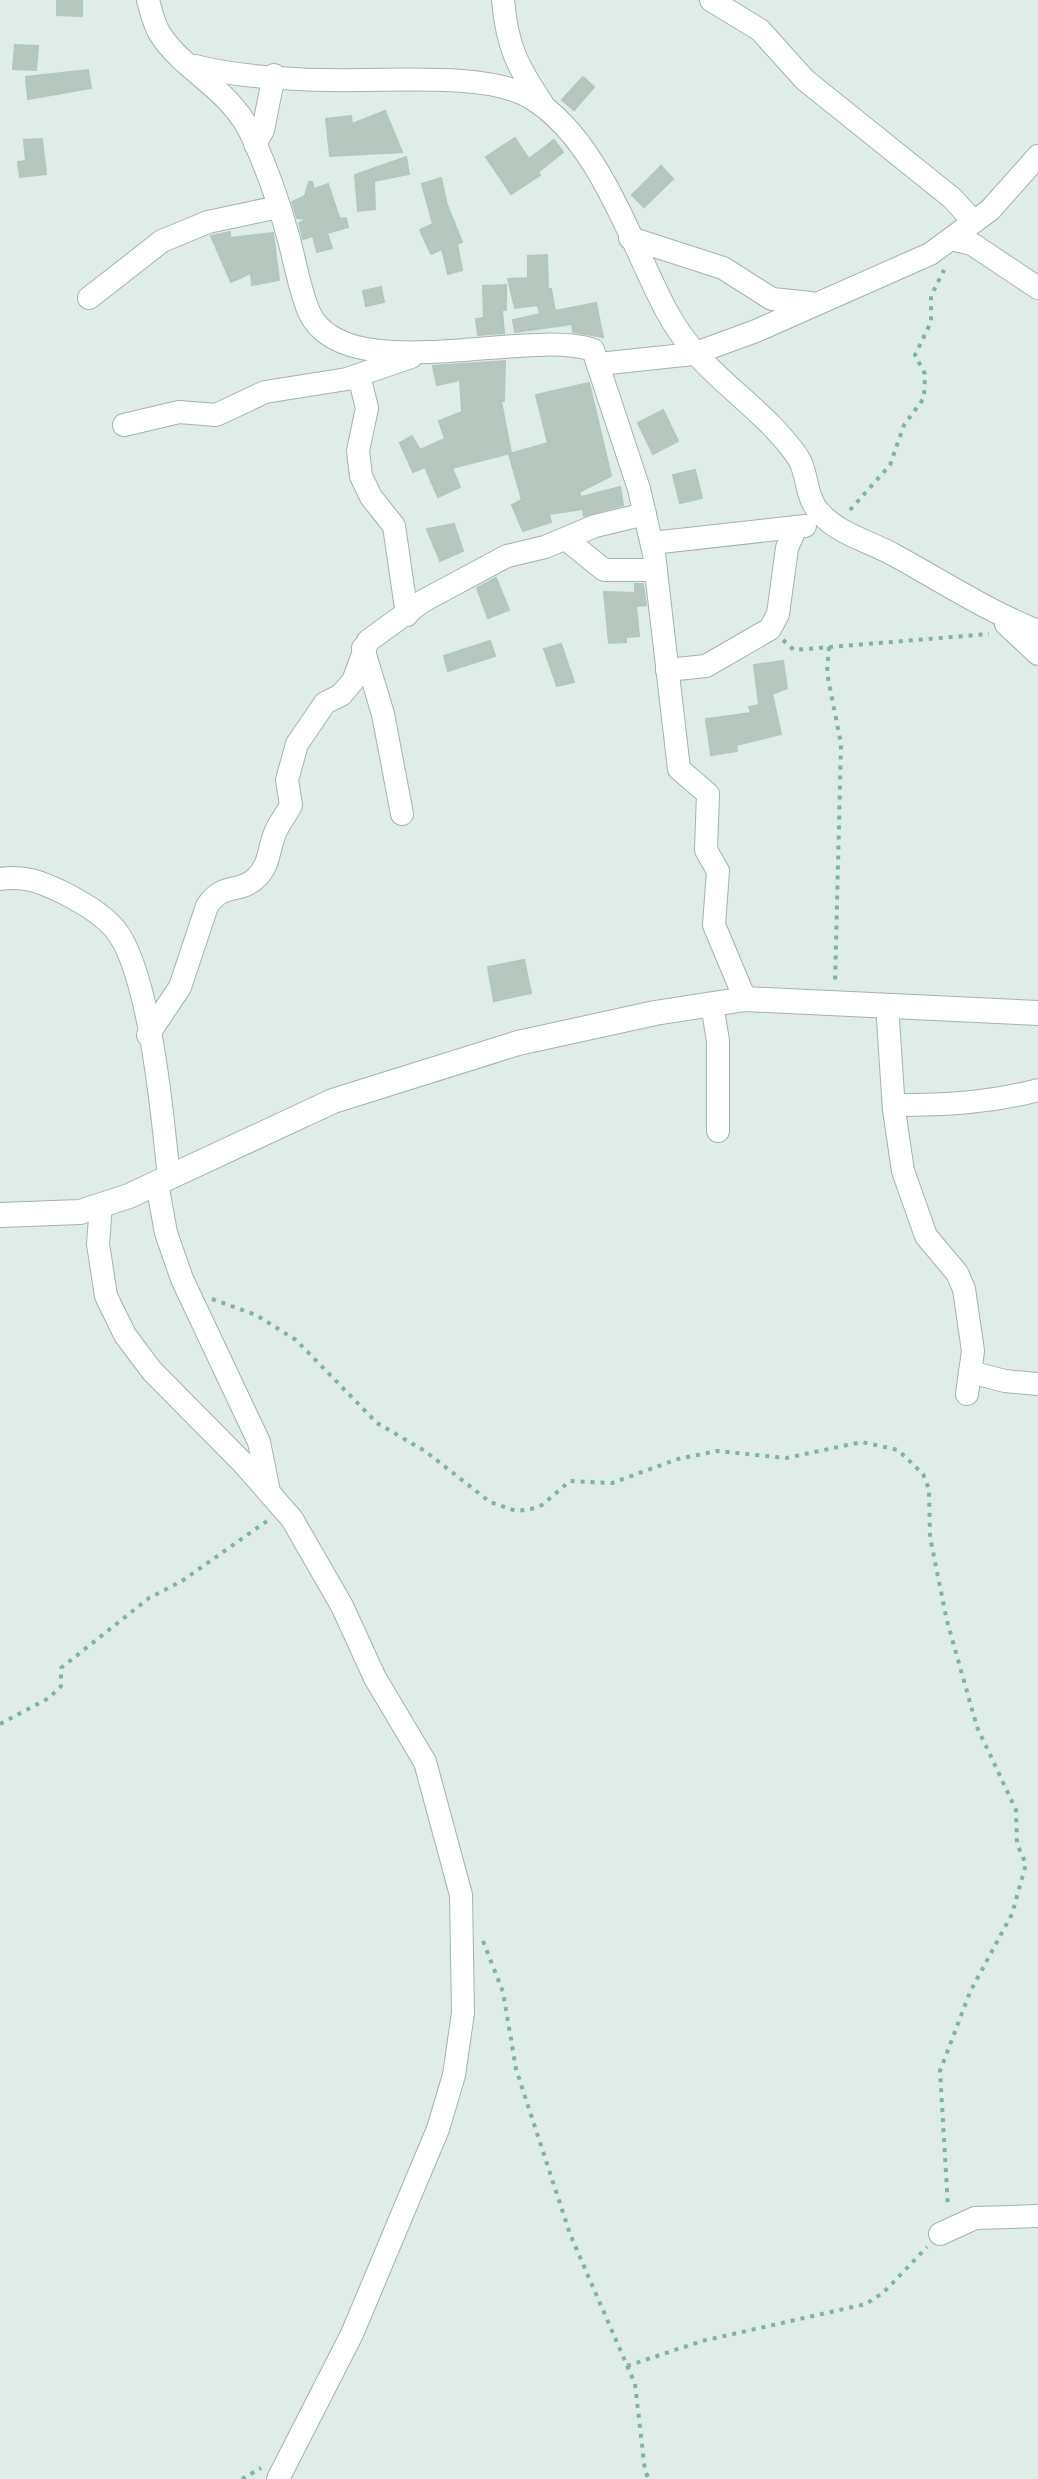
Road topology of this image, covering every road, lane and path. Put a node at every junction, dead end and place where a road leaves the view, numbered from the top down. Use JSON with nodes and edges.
{"nodes":[{"id":1,"x":148,"y":0,"type":"edge"},
{"id":2,"x":503,"y":0,"type":"edge"},
{"id":3,"x":711,"y":0,"type":"edge"},
{"id":4,"x":192,"y":65,"type":"junction"},
{"id":5,"x":274,"y":75,"type":"junction"},
{"id":6,"x":547,"y":111,"type":"junction"},
{"id":7,"x":255,"y":144,"type":"junction"},
{"id":8,"x":1038,"y":156,"type":"edge"},
{"id":9,"x":278,"y":207,"type":"junction"},
{"id":10,"x":962,"y":234,"type":"junction"},
{"id":11,"x":630,"y":238,"type":"junction"},
{"id":12,"x":1038,"y":288,"type":"edge"},
{"id":13,"x":89,"y":298,"type":"dead end"},
{"id":14,"x":815,"y":303,"type":"junction"},
{"id":15,"x":693,"y":354,"type":"junction"},
{"id":16,"x":416,"y":356,"type":"junction"},
{"id":17,"x":599,"y":364,"type":"junction"},
{"id":18,"x":359,"y":376,"type":"junction"},
{"id":19,"x":124,"y":425,"type":"dead end"},
{"id":20,"x":645,"y":514,"type":"junction"},
{"id":21,"x":834,"y":525,"type":"junction"},
{"id":22,"x":796,"y":527,"type":"junction"},
{"id":23,"x":567,"y":540,"type":"junction"},
{"id":24,"x":652,"y":543,"type":"junction"},
{"id":25,"x":656,"y":570,"type":"junction"},
{"id":26,"x":993,"y":612,"type":"junction"},
{"id":27,"x":407,"y":615,"type":"junction"},
{"id":28,"x":774,"y":625,"type":"junction"},
{"id":29,"x":1038,"y":631,"type":"edge"},
{"id":30,"x":1015,"y":633,"type":"junction"},
{"id":31,"x":829,"y":647,"type":"junction"},
{"id":32,"x":363,"y":648,"type":"junction"},
{"id":33,"x":1038,"y":654,"type":"edge"},
{"id":34,"x":667,"y":670,"type":"junction"},
{"id":35,"x":402,"y":814,"type":"dead end"},
{"id":36,"x":0,"y":879,"type":"edge"},
{"id":37,"x":745,"y":999,"type":"junction"},
{"id":38,"x":835,"y":1002,"type":"junction"},
{"id":39,"x":712,"y":1004,"type":"junction"},
{"id":40,"x":887,"y":1005,"type":"junction"},
{"id":41,"x":1038,"y":1013,"type":"edge"},
{"id":42,"x":148,"y":1035,"type":"junction"},
{"id":43,"x":1038,"y":1090,"type":"edge"},
{"id":44,"x":894,"y":1105,"type":"junction"},
{"id":45,"x":718,"y":1131,"type":"dead end"},
{"id":46,"x":163,"y":1181,"type":"junction"},
{"id":47,"x":101,"y":1205,"type":"junction"},
{"id":48,"x":3,"y":1220,"type":"edge"},
{"id":49,"x":188,"y":1290,"type":"junction"},
{"id":50,"x":1038,"y":1384,"type":"edge"},
{"id":51,"x":269,"y":1493,"type":"junction"},
{"id":52,"x":284,"y":1511,"type":"junction"},
{"id":53,"x":0,"y":1724,"type":"edge"},
{"id":54,"x":462,"y":1914,"type":"junction"},
{"id":55,"x":1038,"y":2216,"type":"edge"},
{"id":56,"x":943,"y":2232,"type":"junction"},
{"id":57,"x":626,"y":2366,"type":"junction"},
{"id":58,"x":278,"y":2479,"type":"edge"},
{"id":59,"x":649,"y":2479,"type":"edge"}],
"edges":[{"from":1,"to":4,"type":"street"},
{"from":2,"to":6,"type":"street"},
{"from":3,"to":10,"type":"street"},
{"from":4,"to":5,"type":"street"},
{"from":4,"to":7,"type":"street"},
{"from":5,"to":6,"type":"street"},
{"from":5,"to":7,"type":"street"},
{"from":6,"to":11,"type":"street"},
{"from":7,"to":9,"type":"street"},
{"from":8,"to":10,"type":"street"},
{"from":9,"to":13,"type":"street"},
{"from":9,"to":16,"type":"street"},
{"from":10,"to":12,"type":"street"},
{"from":10,"to":14,"type":"street"},
{"from":10,"to":21,"type":"path"},
{"from":11,"to":14,"type":"street"},
{"from":11,"to":15,"type":"street"},
{"from":14,"to":15,"type":"street"},
{"from":15,"to":17,"type":"street"},
{"from":15,"to":21,"type":"street"},
{"from":16,"to":17,"type":"street"},
{"from":16,"to":18,"type":"street"},
{"from":17,"to":20,"type":"street"},
{"from":18,"to":19,"type":"street"},
{"from":18,"to":27,"type":"street"},
{"from":20,"to":23,"type":"street"},
{"from":20,"to":24,"type":"street"},
{"from":21,"to":22,"type":"street"},
{"from":21,"to":26,"type":"street"},
{"from":22,"to":24,"type":"street"},
{"from":22,"to":28,"type":"street"},
{"from":23,"to":25,"type":"street"},
{"from":23,"to":27,"type":"street"},
{"from":24,"to":25,"type":"street"},
{"from":25,"to":34,"type":"street"},
{"from":26,"to":29,"type":"street"},
{"from":26,"to":30,"type":"street"},
{"from":27,"to":32,"type":"street"},
{"from":28,"to":31,"type":"path"},
{"from":28,"to":34,"type":"street"},
{"from":30,"to":31,"type":"path"},
{"from":30,"to":33,"type":"street"},
{"from":31,"to":38,"type":"path"},
{"from":32,"to":35,"type":"street"},
{"from":32,"to":42,"type":"street"},
{"from":34,"to":37,"type":"street"},
{"from":36,"to":42,"type":"street"},
{"from":37,"to":38,"type":"street"},
{"from":37,"to":39,"type":"street"},
{"from":38,"to":40,"type":"street"},
{"from":39,"to":45,"type":"street"},
{"from":39,"to":46,"type":"street"},
{"from":40,"to":41,"type":"street"},
{"from":40,"to":44,"type":"street"},
{"from":42,"to":46,"type":"street"},
{"from":43,"to":44,"type":"street"},
{"from":44,"to":50,"type":"street"},
{"from":46,"to":47,"type":"street"},
{"from":46,"to":49,"type":"street"},
{"from":47,"to":48,"type":"street"},
{"from":47,"to":51,"type":"street"},
{"from":49,"to":51,"type":"street"},
{"from":49,"to":56,"type":"path"},
{"from":51,"to":52,"type":"street"},
{"from":52,"to":53,"type":"path"},
{"from":52,"to":54,"type":"street"},
{"from":54,"to":57,"type":"path"},
{"from":54,"to":58,"type":"street"},
{"from":55,"to":56,"type":"street"},
{"from":56,"to":57,"type":"path"},
{"from":57,"to":59,"type":"path"}]}
